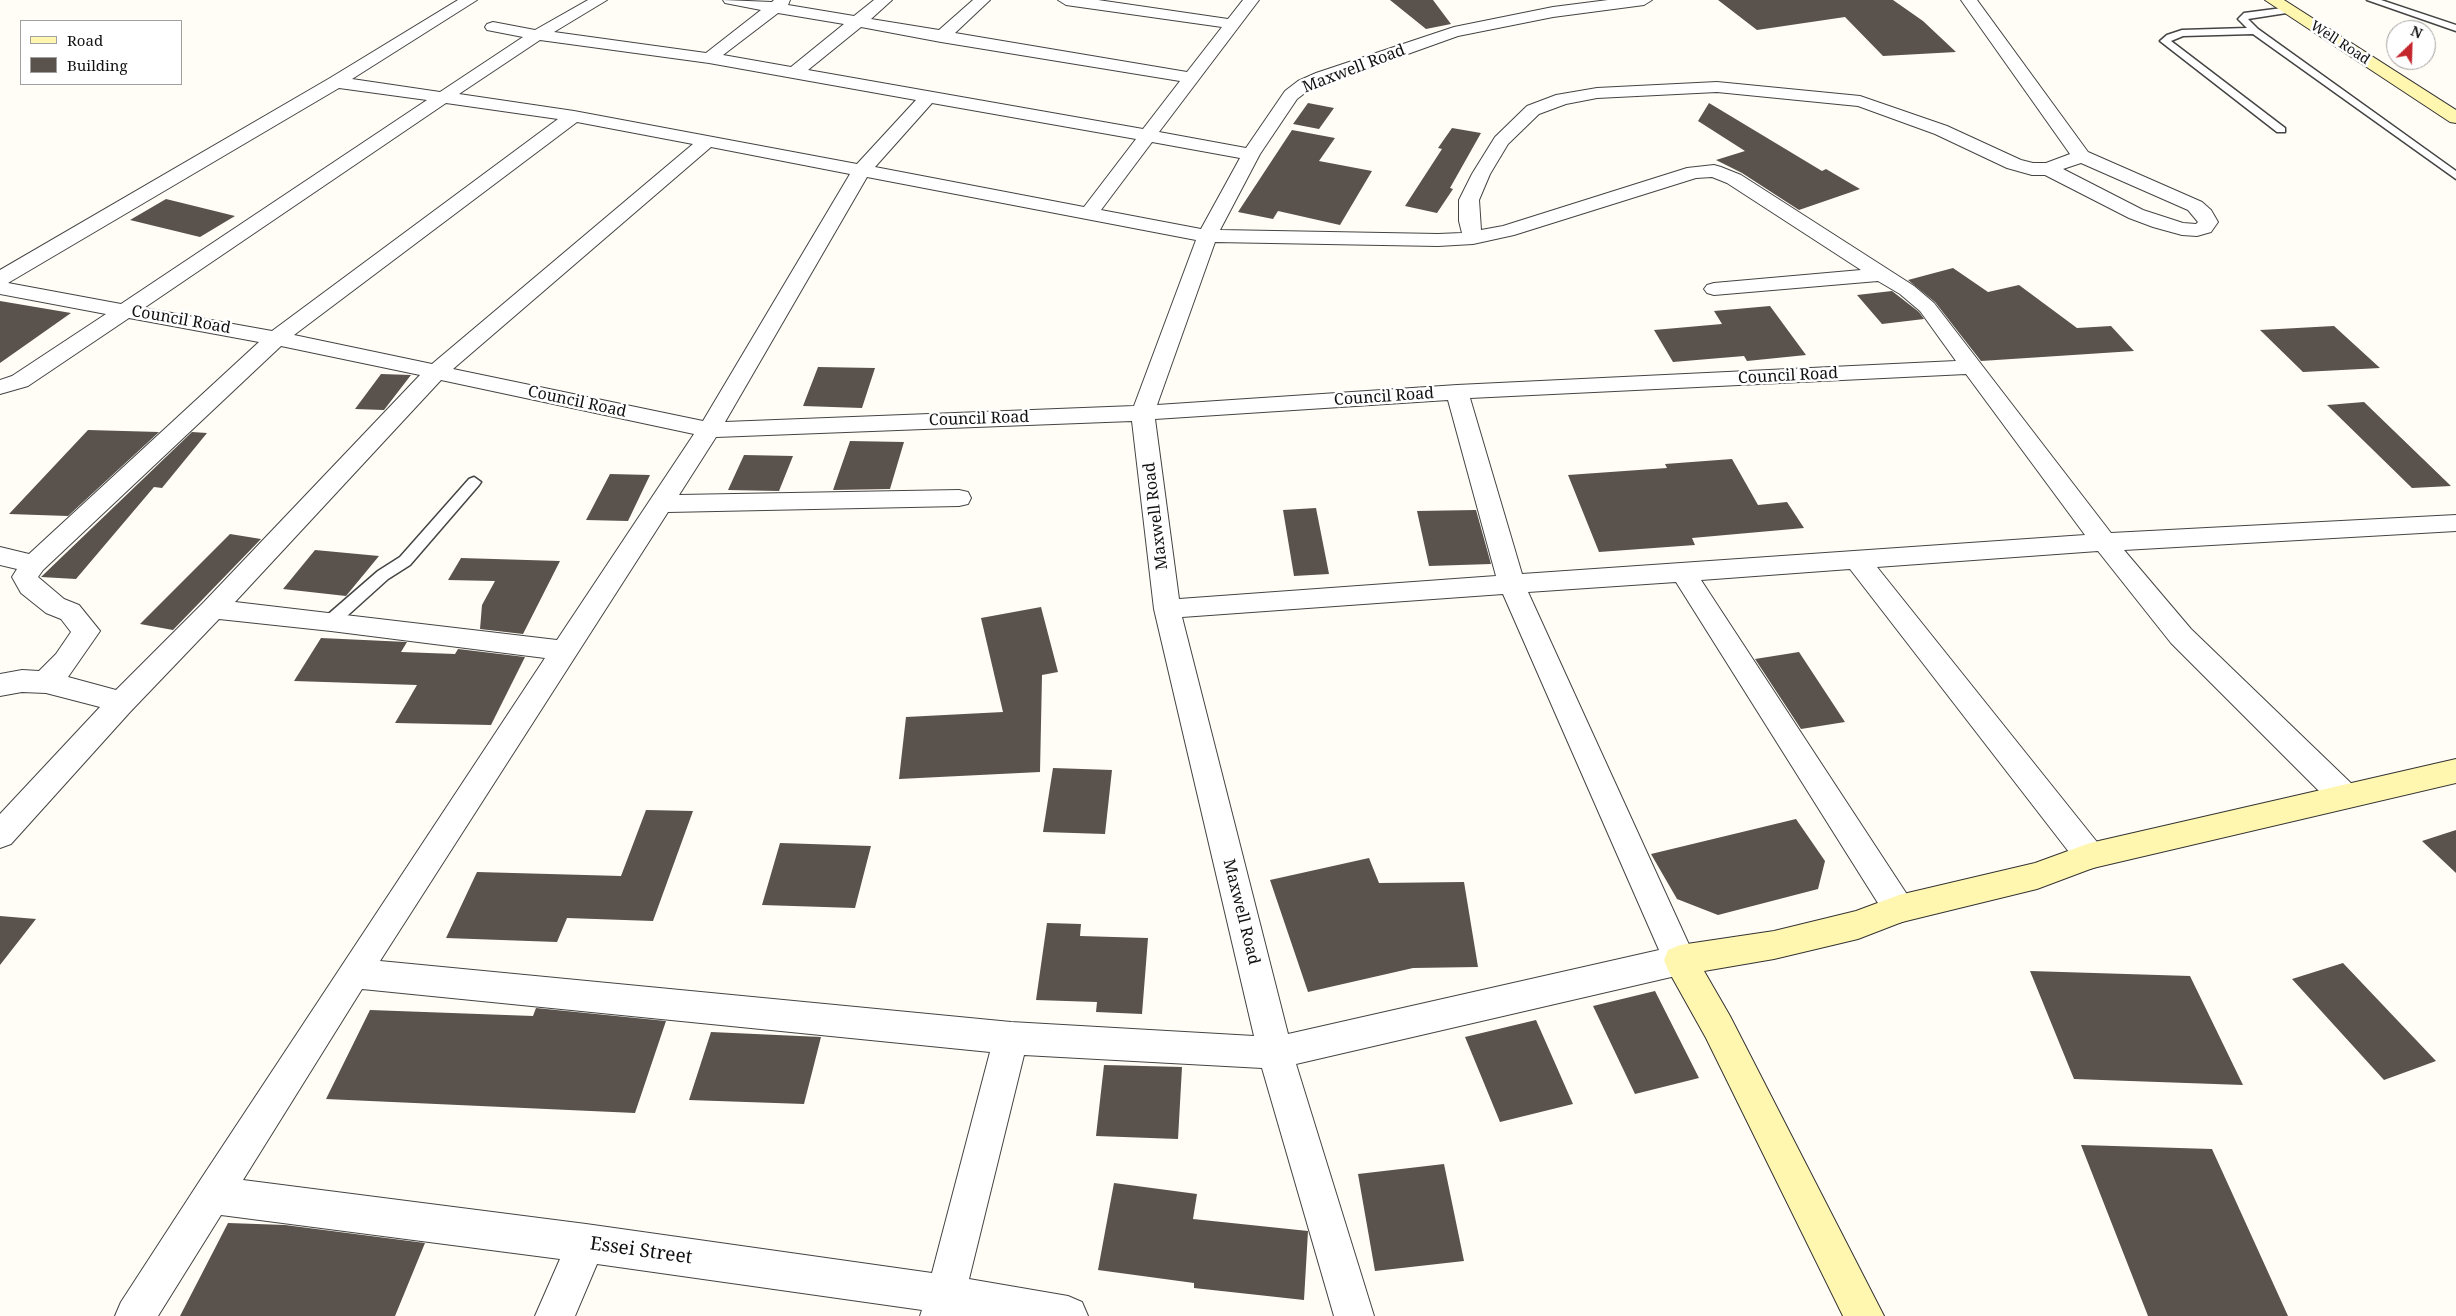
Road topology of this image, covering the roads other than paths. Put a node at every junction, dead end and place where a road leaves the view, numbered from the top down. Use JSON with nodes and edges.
{"nodes":[{"id":1,"x":482,"y":0,"type":"edge"},
{"id":2,"x":599,"y":0,"type":"edge"},
{"id":3,"x":731,"y":0,"type":"edge"},
{"id":4,"x":884,"y":0,"type":"edge"},
{"id":5,"x":982,"y":0,"type":"edge"},
{"id":6,"x":1066,"y":0,"type":"edge"},
{"id":7,"x":1251,"y":0,"type":"edge"},
{"id":8,"x":1970,"y":0,"type":"edge"},
{"id":9,"x":2273,"y":0,"type":"edge"},
{"id":10,"x":2372,"y":0,"type":"edge"},
{"id":11,"x":1629,"y":1,"type":"edge"},
{"id":12,"x":466,"y":2,"type":"edge"},
{"id":13,"x":778,"y":4,"type":"edge"},
{"id":14,"x":2290,"y":10,"type":"junction"},
{"id":15,"x":856,"y":23,"type":"junction"},
{"id":16,"x":1231,"y":24,"type":"junction"},
{"id":17,"x":493,"y":26,"type":"dead end"},
{"id":18,"x":2456,"y":28,"type":"edge"},
{"id":19,"x":2255,"y":30,"type":"junction"},
{"id":20,"x":537,"y":35,"type":"junction"},
{"id":21,"x":940,"y":37,"type":"junction"},
{"id":22,"x":709,"y":58,"type":"junction"},
{"id":23,"x":794,"y":73,"type":"junction"},
{"id":24,"x":1191,"y":78,"type":"junction"},
{"id":25,"x":336,"y":82,"type":"junction"},
{"id":26,"x":443,"y":97,"type":"junction"},
{"id":27,"x":928,"y":97,"type":"junction"},
{"id":28,"x":574,"y":116,"type":"junction"},
{"id":29,"x":2456,"y":118,"type":"edge"},
{"id":30,"x":2281,"y":130,"type":"dead end"},
{"id":31,"x":1149,"y":136,"type":"junction"},
{"id":32,"x":707,"y":141,"type":"junction"},
{"id":33,"x":1251,"y":154,"type":"junction"},
{"id":34,"x":2081,"y":156,"type":"junction"},
{"id":35,"x":2048,"y":169,"type":"junction"},
{"id":36,"x":862,"y":170,"type":"junction"},
{"id":37,"x":2456,"y":176,"type":"edge"},
{"id":38,"x":1088,"y":214,"type":"junction"},
{"id":39,"x":1207,"y":236,"type":"junction"},
{"id":40,"x":1473,"y":238,"type":"junction"},
{"id":41,"x":1882,"y":274,"type":"junction"},
{"id":42,"x":0,"y":279,"type":"edge"},
{"id":43,"x":0,"y":288,"type":"edge"},
{"id":44,"x":1714,"y":289,"type":"dead end"},
{"id":45,"x":128,"y":310,"type":"junction"},
{"id":46,"x":276,"y":338,"type":"junction"},
{"id":47,"x":1972,"y":367,"type":"junction"},
{"id":48,"x":435,"y":373,"type":"junction"},
{"id":49,"x":0,"y":387,"type":"edge"},
{"id":50,"x":1457,"y":392,"type":"junction"},
{"id":51,"x":1143,"y":413,"type":"junction"},
{"id":52,"x":709,"y":430,"type":"junction"},
{"id":53,"x":474,"y":482,"type":"dead end"},
{"id":54,"x":959,"y":498,"type":"dead end"},
{"id":55,"x":661,"y":504,"type":"junction"},
{"id":56,"x":2456,"y":523,"type":"edge"},
{"id":57,"x":2105,"y":542,"type":"junction"},
{"id":58,"x":0,"y":556,"type":"edge"},
{"id":59,"x":1858,"y":561,"type":"junction"},
{"id":60,"x":34,"y":564,"type":"junction"},
{"id":61,"x":1682,"y":571,"type":"junction"},
{"id":62,"x":1511,"y":583,"type":"junction"},
{"id":63,"x":213,"y":609,"type":"junction"},
{"id":64,"x":1167,"y":609,"type":"junction"},
{"id":65,"x":331,"y":621,"type":"junction"},
{"id":66,"x":566,"y":650,"type":"junction"},
{"id":67,"x":46,"y":682,"type":"junction"},
{"id":68,"x":0,"y":685,"type":"edge"},
{"id":69,"x":120,"y":704,"type":"junction"},
{"id":70,"x":2456,"y":771,"type":"edge"},
{"id":71,"x":2344,"y":796,"type":"junction"},
{"id":72,"x":0,"y":835,"type":"edge"},
{"id":73,"x":2090,"y":856,"type":"junction"},
{"id":74,"x":1899,"y":909,"type":"junction"},
{"id":75,"x":1680,"y":960,"type":"junction"},
{"id":76,"x":354,"y":973,"type":"junction"},
{"id":77,"x":1011,"y":1038,"type":"junction"},
{"id":78,"x":1275,"y":1053,"type":"junction"},
{"id":79,"x":212,"y":1195,"type":"junction"},
{"id":80,"x":586,"y":1244,"type":"junction"},
{"id":81,"x":943,"y":1305,"type":"edge"},
{"id":82,"x":135,"y":1316,"type":"edge"},
{"id":83,"x":554,"y":1316,"type":"edge"},
{"id":84,"x":1068,"y":1316,"type":"edge"},
{"id":85,"x":1354,"y":1316,"type":"edge"},
{"id":86,"x":1864,"y":1316,"type":"edge"}],
"edges":[{"from":1,"to":12,"type":"street"},
{"from":2,"to":20,"type":"street"},
{"from":3,"to":13,"type":"street"},
{"from":4,"to":15,"type":"street"},
{"from":5,"to":21,"type":"street"},
{"from":6,"to":16,"type":"street"},
{"from":7,"to":16,"type":"street"},
{"from":8,"to":34,"type":"street"},
{"from":9,"to":14,"type":"street","name":"Well Road"},
{"from":10,"to":18,"type":"lane"},
{"from":11,"to":33,"type":"street","name":"Maxwell Road"},
{"from":12,"to":25,"type":"street"},
{"from":13,"to":15,"type":"street"},
{"from":13,"to":22,"type":"street"},
{"from":14,"to":19,"type":"lane"},
{"from":14,"to":29,"type":"street","name":"Well Road"},
{"from":15,"to":21,"type":"street"},
{"from":15,"to":23,"type":"street"},
{"from":16,"to":24,"type":"street"},
{"from":17,"to":20,"type":"street"},
{"from":19,"to":30,"type":"lane"},
{"from":19,"to":37,"type":"lane"},
{"from":20,"to":22,"type":"street"},
{"from":20,"to":26,"type":"street"},
{"from":21,"to":24,"type":"street"},
{"from":22,"to":23,"type":"street"},
{"from":23,"to":27,"type":"street"},
{"from":24,"to":31,"type":"street"},
{"from":25,"to":26,"type":"street"},
{"from":25,"to":42,"type":"street"},
{"from":26,"to":28,"type":"street"},
{"from":26,"to":45,"type":"street"},
{"from":27,"to":31,"type":"street"},
{"from":27,"to":36,"type":"street"},
{"from":28,"to":32,"type":"street"},
{"from":28,"to":46,"type":"street"},
{"from":31,"to":33,"type":"street"},
{"from":31,"to":38,"type":"street"},
{"from":32,"to":36,"type":"street"},
{"from":32,"to":48,"type":"street"},
{"from":33,"to":39,"type":"street","name":"Maxwell Road"},
{"from":34,"to":35,"type":"street"},
{"from":34,"to":35,"type":"street"},
{"from":35,"to":40,"type":"street"},
{"from":36,"to":38,"type":"street"},
{"from":36,"to":52,"type":"street"},
{"from":38,"to":39,"type":"street"},
{"from":39,"to":40,"type":"street"},
{"from":39,"to":51,"type":"street","name":"Maxwell Road"},
{"from":40,"to":41,"type":"street"},
{"from":41,"to":44,"type":"street"},
{"from":41,"to":47,"type":"street"},
{"from":43,"to":45,"type":"street","name":"Council Road"},
{"from":45,"to":46,"type":"street","name":"Council Road"},
{"from":45,"to":49,"type":"street"},
{"from":46,"to":48,"type":"street","name":"Council Road"},
{"from":46,"to":60,"type":"street"},
{"from":47,"to":50,"type":"street","name":"Council Road"},
{"from":47,"to":57,"type":"street"},
{"from":48,"to":52,"type":"street","name":"Council Road"},
{"from":48,"to":63,"type":"street"},
{"from":50,"to":51,"type":"street","name":"Council Road"},
{"from":50,"to":62,"type":"street"},
{"from":51,"to":52,"type":"street","name":"Council Road"},
{"from":51,"to":64,"type":"street","name":"Maxwell Road"},
{"from":52,"to":55,"type":"street"},
{"from":53,"to":65,"type":"lane"},
{"from":54,"to":55,"type":"street"},
{"from":55,"to":66,"type":"street"},
{"from":56,"to":57,"type":"street"},
{"from":57,"to":59,"type":"street"},
{"from":57,"to":71,"type":"street"},
{"from":58,"to":60,"type":"street"},
{"from":59,"to":61,"type":"street"},
{"from":59,"to":73,"type":"street"},
{"from":60,"to":67,"type":"street"},
{"from":61,"to":62,"type":"street"},
{"from":61,"to":74,"type":"street"},
{"from":62,"to":64,"type":"street"},
{"from":62,"to":75,"type":"street"},
{"from":63,"to":65,"type":"street"},
{"from":63,"to":69,"type":"street"},
{"from":64,"to":78,"type":"street","name":"Maxwell Road"},
{"from":65,"to":66,"type":"street"},
{"from":66,"to":76,"type":"street"},
{"from":67,"to":68,"type":"street"},
{"from":67,"to":69,"type":"street"},
{"from":69,"to":72,"type":"street"},
{"from":70,"to":71,"type":"street"},
{"from":71,"to":73,"type":"street"},
{"from":73,"to":74,"type":"street"},
{"from":74,"to":75,"type":"street"},
{"from":75,"to":78,"type":"street"},
{"from":75,"to":86,"type":"street"},
{"from":76,"to":77,"type":"street"},
{"from":76,"to":79,"type":"street"},
{"from":77,"to":78,"type":"street"},
{"from":77,"to":81,"type":"street"},
{"from":78,"to":85,"type":"street","name":"Maxwell Road"},
{"from":79,"to":80,"type":"street","name":"Essei Street"},
{"from":79,"to":82,"type":"street"},
{"from":80,"to":81,"type":"street","name":"Essei Street"},
{"from":80,"to":83,"type":"street"},
{"from":81,"to":84,"type":"street","name":"Essei Street"}]}
